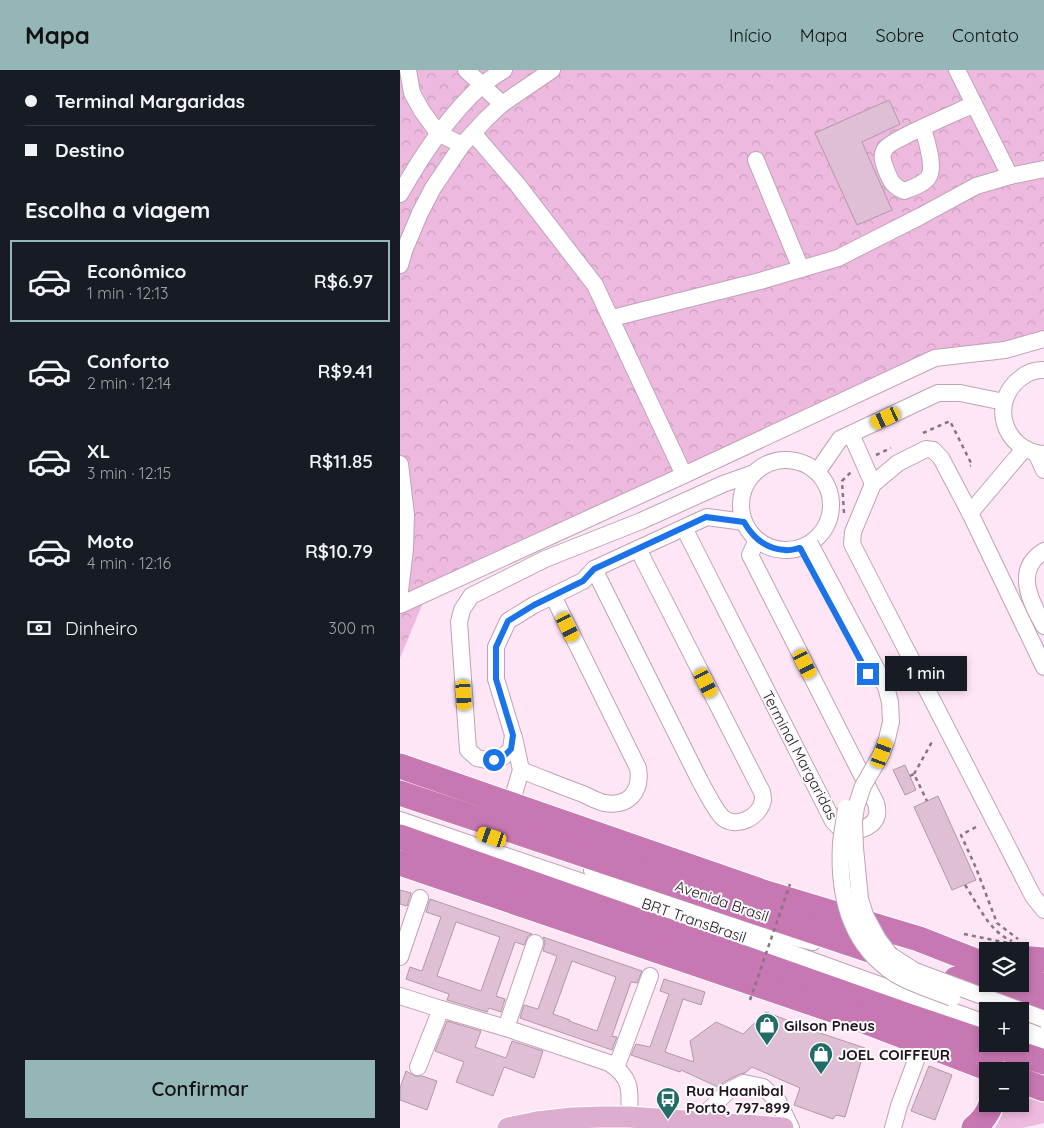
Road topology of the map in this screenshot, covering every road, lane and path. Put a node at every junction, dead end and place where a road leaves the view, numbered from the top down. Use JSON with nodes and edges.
{"nodes":[{"id":1,"x":408,"y":70,"type":"edge"},
{"id":2,"x":466,"y":70,"type":"edge"},
{"id":3,"x":504,"y":70,"type":"edge"},
{"id":4,"x":552,"y":70,"type":"edge"},
{"id":5,"x":957,"y":70,"type":"edge"},
{"id":6,"x":482,"y":84,"type":"junction"},
{"id":7,"x":502,"y":104,"type":"junction"},
{"id":8,"x":974,"y":104,"type":"junction"},
{"id":9,"x":923,"y":128,"type":"dead end"},
{"id":10,"x":438,"y":133,"type":"junction"},
{"id":11,"x":468,"y":139,"type":"junction"},
{"id":12,"x":756,"y":160,"type":"dead end"},
{"id":13,"x":1044,"y":168,"type":"edge"},
{"id":14,"x":1010,"y":176,"type":"junction"},
{"id":15,"x":400,"y":194,"type":"edge"},
{"id":16,"x":400,"y":264,"type":"edge"},
{"id":17,"x":801,"y":269,"type":"junction"},
{"id":18,"x":612,"y":318,"type":"junction"},
{"id":19,"x":1044,"y":339,"type":"edge"},
{"id":20,"x":1044,"y":370,"type":"edge"},
{"id":21,"x":1004,"y":402,"type":"junction"},
{"id":22,"x":851,"y":434,"type":"junction"},
{"id":23,"x":1035,"y":452,"type":"edge"},
{"id":24,"x":400,"y":464,"type":"edge"},
{"id":25,"x":1044,"y":470,"type":"edge"},
{"id":26,"x":817,"y":472,"type":"junction"},
{"id":27,"x":754,"y":473,"type":"junction"},
{"id":28,"x":684,"y":476,"type":"junction"},
{"id":29,"x":873,"y":484,"type":"junction"},
{"id":30,"x":970,"y":513,"type":"junction"},
{"id":31,"x":744,"y":522,"type":"junction"},
{"id":32,"x":684,"y":528,"type":"junction"},
{"id":33,"x":756,"y":540,"type":"junction"},
{"id":34,"x":805,"y":546,"type":"junction"},
{"id":35,"x":638,"y":549,"type":"junction"},
{"id":36,"x":1044,"y":551,"type":"edge"},
{"id":37,"x":594,"y":569,"type":"junction"},
{"id":38,"x":400,"y":591,"type":"edge"},
{"id":39,"x":553,"y":596,"type":"junction"},
{"id":40,"x":400,"y":605,"type":"edge"},
{"id":41,"x":1044,"y":626,"type":"edge"},
{"id":42,"x":1044,"y":667,"type":"edge"},
{"id":43,"x":513,"y":735,"type":"junction"},
{"id":44,"x":933,"y":740,"type":"dead end"},
{"id":45,"x":400,"y":766,"type":"edge"},
{"id":46,"x":522,"y":770,"type":"junction"},
{"id":47,"x":914,"y":774,"type":"junction"},
{"id":48,"x":910,"y":776,"type":"dead end"},
{"id":49,"x":400,"y":793,"type":"edge"},
{"id":50,"x":927,"y":801,"type":"dead end"},
{"id":51,"x":511,"y":804,"type":"junction"},
{"id":52,"x":400,"y":806,"type":"edge"},
{"id":53,"x":400,"y":820,"type":"edge"},
{"id":54,"x":976,"y":828,"type":"dead end"},
{"id":55,"x":400,"y":837,"type":"edge"},
{"id":56,"x":604,"y":862,"type":"junction"},
{"id":57,"x":400,"y":863,"type":"edge"},
{"id":58,"x":706,"y":872,"type":"junction"},
{"id":59,"x":790,"y":884,"type":"dead end"},
{"id":60,"x":965,"y":884,"type":"dead end"},
{"id":61,"x":420,"y":898,"type":"dead end"},
{"id":62,"x":1044,"y":910,"type":"edge"},
{"id":63,"x":919,"y":939,"type":"junction"},
{"id":64,"x":1012,"y":942,"type":"edge"},
{"id":65,"x":1015,"y":942,"type":"edge"},
{"id":66,"x":536,"y":943,"type":"dead end"},
{"id":67,"x":979,"y":952,"type":"edge"},
{"id":68,"x":1029,"y":952,"type":"edge"},
{"id":69,"x":400,"y":957,"type":"edge"},
{"id":70,"x":1044,"y":960,"type":"edge"},
{"id":71,"x":979,"y":962,"type":"edge"},
{"id":72,"x":913,"y":965,"type":"junction"},
{"id":73,"x":650,"y":976,"type":"dead end"},
{"id":74,"x":1029,"y":981,"type":"edge"},
{"id":75,"x":1044,"y":986,"type":"edge"},
{"id":76,"x":400,"y":996,"type":"edge"},
{"id":77,"x":750,"y":1000,"type":"dead end"},
{"id":78,"x":816,"y":1004,"type":"junction"},
{"id":79,"x":979,"y":1007,"type":"edge"},
{"id":80,"x":1044,"y":1008,"type":"edge"},
{"id":81,"x":442,"y":1009,"type":"junction"},
{"id":82,"x":908,"y":1016,"type":"junction"},
{"id":83,"x":1044,"y":1019,"type":"edge"},
{"id":84,"x":979,"y":1021,"type":"edge"},
{"id":85,"x":1029,"y":1026,"type":"edge"},
{"id":86,"x":506,"y":1028,"type":"junction"},
{"id":87,"x":1044,"y":1032,"type":"edge"},
{"id":88,"x":1029,"y":1038,"type":"edge"},
{"id":89,"x":979,"y":1039,"type":"edge"},
{"id":90,"x":922,"y":1044,"type":"junction"},
{"id":91,"x":1044,"y":1044,"type":"edge"},
{"id":92,"x":1015,"y":1052,"type":"edge"},
{"id":93,"x":1044,"y":1062,"type":"edge"},
{"id":94,"x":418,"y":1067,"type":"dead end"},
{"id":95,"x":616,"y":1068,"type":"junction"},
{"id":96,"x":979,"y":1069,"type":"edge"},
{"id":97,"x":1029,"y":1083,"type":"edge"},
{"id":98,"x":1044,"y":1089,"type":"edge"},
{"id":99,"x":988,"y":1112,"type":"edge"},
{"id":100,"x":629,"y":1117,"type":"junction"},
{"id":101,"x":697,"y":1122,"type":"junction"},
{"id":102,"x":508,"y":1128,"type":"edge"},
{"id":103,"x":783,"y":1128,"type":"edge"},
{"id":104,"x":791,"y":1128,"type":"edge"},
{"id":105,"x":893,"y":1128,"type":"edge"},
{"id":106,"x":974,"y":1128,"type":"edge"}],
"edges":[{"from":1,"to":10,"type":"street"},
{"from":2,"to":6,"type":"street"},
{"from":3,"to":6,"type":"street"},
{"from":4,"to":7,"type":"street"},
{"from":5,"to":8,"type":"street"},
{"from":6,"to":7,"type":"street"},
{"from":6,"to":10,"type":"street"},
{"from":7,"to":11,"type":"street"},
{"from":8,"to":9,"type":"street"},
{"from":8,"to":14,"type":"street"},
{"from":10,"to":11,"type":"street"},
{"from":10,"to":15,"type":"street"},
{"from":11,"to":16,"type":"street"},
{"from":11,"to":18,"type":"street"},
{"from":12,"to":17,"type":"street"},
{"from":13,"to":14,"type":"street"},
{"from":14,"to":17,"type":"street"},
{"from":17,"to":18,"type":"street"},
{"from":18,"to":28,"type":"street"},
{"from":19,"to":28,"type":"street"},
{"from":20,"to":21,"type":"street"},
{"from":21,"to":22,"type":"street"},
{"from":21,"to":23,"type":"street"},
{"from":22,"to":26,"type":"street"},
{"from":22,"to":29,"type":"street"},
{"from":23,"to":25,"type":"street"},
{"from":23,"to":30,"type":"street"},
{"from":24,"to":38,"type":"street"},
{"from":26,"to":27,"type":"street"},
{"from":26,"to":34,"type":"street"},
{"from":27,"to":31,"type":"street"},
{"from":27,"to":43,"type":"street"},
{"from":28,"to":40,"type":"street"},
{"from":29,"to":30,"type":"street"},
{"from":29,"to":62,"type":"street"},
{"from":30,"to":42,"type":"street"},
{"from":31,"to":32,"type":"street"},
{"from":31,"to":33,"type":"street"},
{"from":32,"to":33,"type":"street","name":"Terminal Margaridas"},
{"from":32,"to":35,"type":"street"},
{"from":33,"to":34,"type":"street"},
{"from":34,"to":79,"type":"street","bridge":true},
{"from":34,"to":83,"type":"street","bridge":true},
{"from":35,"to":37,"type":"street"},
{"from":35,"to":37,"type":"street"},
{"from":36,"to":41,"type":"street"},
{"from":37,"to":39,"type":"street"},
{"from":39,"to":43,"type":"street"},
{"from":39,"to":46,"type":"street"},
{"from":43,"to":46,"type":"street"},
{"from":44,"to":47,"type":"path"},
{"from":45,"to":51,"type":"highway","name":"Avenida Brasil"},
{"from":46,"to":51,"type":"street"},
{"from":47,"to":48,"type":"path"},
{"from":47,"to":50,"type":"path"},
{"from":49,"to":56,"type":"highway","name":"Avenida Brasil"},
{"from":51,"to":58,"type":"highway","name":"Avenida Brasil"},
{"from":52,"to":72,"type":"street","name":"BRT TransBrasil"},
{"from":53,"to":84,"type":"street","name":"BRT TransBrasil"},
{"from":54,"to":65,"type":"path"},
{"from":55,"to":82,"type":"highway"},
{"from":56,"to":58,"type":"highway"},
{"from":56,"to":72,"type":"highway","name":"Avenida Brasil"},
{"from":57,"to":78,"type":"highway"},
{"from":58,"to":63,"type":"highway","name":"Avenida Brasil"},
{"from":59,"to":77,"type":"path","bridge":true},
{"from":60,"to":64,"type":"path"},
{"from":61,"to":69,"type":"street"},
{"from":63,"to":67,"type":"highway"},
{"from":63,"to":71,"type":"highway","name":"Avenida Brasil"},
{"from":66,"to":86,"type":"street"},
{"from":68,"to":70,"type":"highway"},
{"from":72,"to":80,"type":"highway","name":"Avenida Brasil"},
{"from":73,"to":95,"type":"street"},
{"from":74,"to":75,"type":"highway"},
{"from":76,"to":81,"type":"street"},
{"from":78,"to":82,"type":"highway"},
{"from":78,"to":90,"type":"highway"},
{"from":81,"to":86,"type":"street"},
{"from":81,"to":94,"type":"street"},
{"from":82,"to":89,"type":"highway"},
{"from":85,"to":87,"type":"street"},
{"from":86,"to":95,"type":"street"},
{"from":88,"to":91,"type":"street"},
{"from":90,"to":96,"type":"highway"},
{"from":90,"to":105,"type":"street"},
{"from":92,"to":93,"type":"highway"},
{"from":95,"to":100,"type":"street"},
{"from":97,"to":98,"type":"highway"},
{"from":99,"to":106,"type":"highway"},
{"from":100,"to":101,"type":"main road"},
{"from":100,"to":102,"type":"main road"},
{"from":101,"to":103,"type":"main road"},
{"from":101,"to":104,"type":"street"}]}
